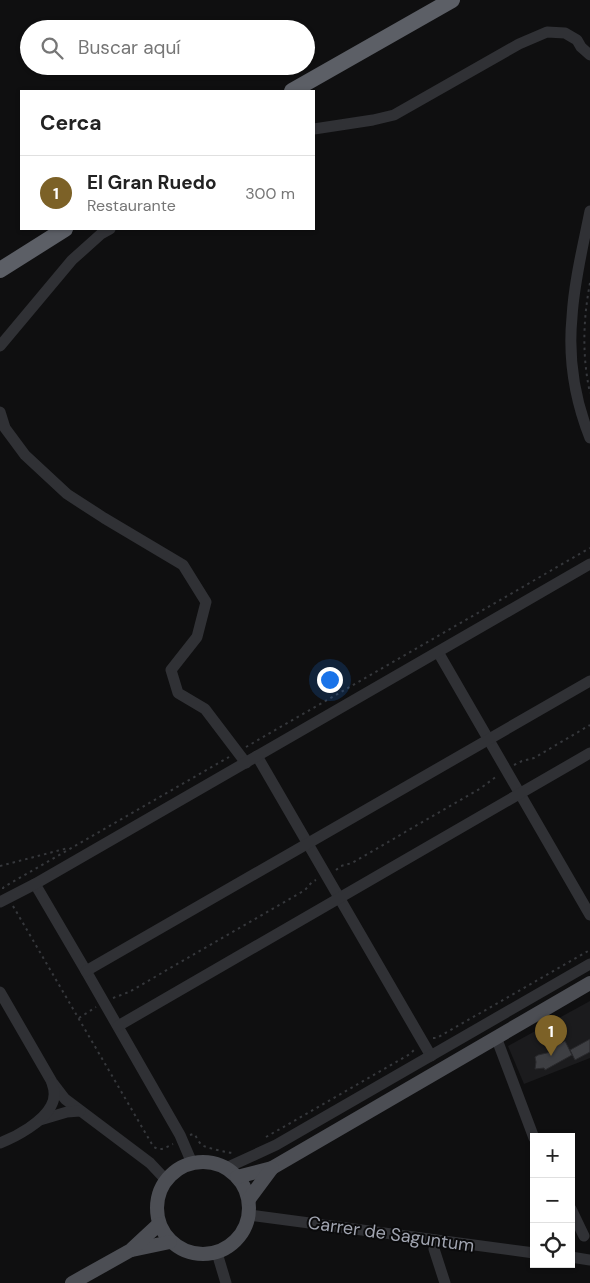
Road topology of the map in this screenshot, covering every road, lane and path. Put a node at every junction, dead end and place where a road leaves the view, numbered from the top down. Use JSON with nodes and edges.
{"nodes":[{"id":1,"x":452,"y":0,"type":"edge"},
{"id":2,"x":590,"y":55,"type":"edge"},
{"id":3,"x":294,"y":90,"type":"edge"},
{"id":4,"x":315,"y":129,"type":"edge"},
{"id":5,"x":590,"y":211,"type":"edge"},
{"id":6,"x":63,"y":230,"type":"edge"},
{"id":7,"x":108,"y":230,"type":"edge"},
{"id":8,"x":0,"y":270,"type":"edge"},
{"id":9,"x":590,"y":283,"type":"edge"},
{"id":10,"x":0,"y":346,"type":"edge"},
{"id":11,"x":590,"y":393,"type":"edge"},
{"id":12,"x":0,"y":412,"type":"edge"},
{"id":13,"x":590,"y":438,"type":"edge"},
{"id":14,"x":590,"y":548,"type":"edge"},
{"id":15,"x":590,"y":564,"type":"edge"},
{"id":16,"x":438,"y":652,"type":"junction"},
{"id":17,"x":590,"y":681,"type":"edge"},
{"id":18,"x":489,"y":740,"type":"junction"},
{"id":19,"x":238,"y":752,"type":"junction"},
{"id":20,"x":590,"y":753,"type":"edge"},
{"id":21,"x":257,"y":756,"type":"junction"},
{"id":22,"x":246,"y":763,"type":"junction"},
{"id":23,"x":520,"y":793,"type":"junction"},
{"id":24,"x":308,"y":844,"type":"junction"},
{"id":25,"x":72,"y":848,"type":"junction"},
{"id":26,"x":83,"y":856,"type":"junction"},
{"id":27,"x":0,"y":866,"type":"edge"},
{"id":28,"x":35,"y":884,"type":"junction"},
{"id":29,"x":340,"y":898,"type":"junction"},
{"id":30,"x":4,"y":900,"type":"edge"},
{"id":31,"x":590,"y":915,"type":"edge"},
{"id":32,"x":590,"y":950,"type":"edge"},
{"id":33,"x":590,"y":964,"type":"edge"},
{"id":34,"x":86,"y":971,"type":"junction"},
{"id":35,"x":590,"y":983,"type":"edge"},
{"id":36,"x":0,"y":992,"type":"edge"},
{"id":37,"x":118,"y":1026,"type":"junction"},
{"id":38,"x":496,"y":1037,"type":"junction"},
{"id":39,"x":424,"y":1044,"type":"junction"},
{"id":40,"x":431,"y":1056,"type":"junction"},
{"id":41,"x":52,"y":1082,"type":"junction"},
{"id":42,"x":80,"y":1111,"type":"junction"},
{"id":43,"x":38,"y":1121,"type":"junction"},
{"id":44,"x":532,"y":1133,"type":"edge"},
{"id":45,"x":263,"y":1139,"type":"dead end"},
{"id":46,"x":183,"y":1140,"type":"junction"},
{"id":47,"x":0,"y":1143,"type":"edge"},
{"id":48,"x":238,"y":1154,"type":"dead end"},
{"id":49,"x":192,"y":1163,"type":"junction"},
{"id":50,"x":226,"y":1168,"type":"junction"},
{"id":51,"x":272,"y":1168,"type":"junction"},
{"id":52,"x":237,"y":1177,"type":"junction"},
{"id":53,"x":166,"y":1180,"type":"junction"},
{"id":54,"x":248,"y":1199,"type":"junction"},
{"id":55,"x":249,"y":1215,"type":"junction"},
{"id":56,"x":575,"y":1217,"type":"edge"},
{"id":57,"x":159,"y":1224,"type":"junction"},
{"id":58,"x":584,"y":1236,"type":"dead end"},
{"id":59,"x":170,"y":1242,"type":"junction"},
{"id":60,"x":434,"y":1249,"type":"dead end"},
{"id":61,"x":131,"y":1250,"type":"junction"},
{"id":62,"x":530,"y":1252,"type":"edge"},
{"id":63,"x":217,"y":1253,"type":"junction"},
{"id":64,"x":575,"y":1258,"type":"edge"},
{"id":65,"x":590,"y":1260,"type":"edge"},
{"id":66,"x":72,"y":1283,"type":"edge"},
{"id":67,"x":226,"y":1283,"type":"edge"},
{"id":68,"x":445,"y":1283,"type":"edge"}],
"edges":[{"from":1,"to":3,"type":"highway"},
{"from":2,"to":4,"type":"street"},
{"from":5,"to":13,"type":"street"},
{"from":6,"to":8,"type":"highway"},
{"from":7,"to":10,"type":"street"},
{"from":9,"to":11,"type":"path"},
{"from":12,"to":19,"type":"street"},
{"from":14,"to":19,"type":"path"},
{"from":15,"to":16,"type":"street"},
{"from":16,"to":18,"type":"street"},
{"from":16,"to":21,"type":"street"},
{"from":17,"to":18,"type":"street"},
{"from":18,"to":23,"type":"street"},
{"from":18,"to":24,"type":"street"},
{"from":19,"to":22,"type":"street"},
{"from":19,"to":25,"type":"path"},
{"from":20,"to":23,"type":"street"},
{"from":21,"to":22,"type":"street"},
{"from":21,"to":24,"type":"street"},
{"from":22,"to":26,"type":"street"},
{"from":23,"to":29,"type":"street"},
{"from":23,"to":31,"type":"street"},
{"from":24,"to":29,"type":"street"},
{"from":24,"to":34,"type":"street"},
{"from":25,"to":26,"type":"path"},
{"from":25,"to":27,"type":"path"},
{"from":25,"to":30,"type":"path"},
{"from":26,"to":28,"type":"street"},
{"from":28,"to":30,"type":"street"},
{"from":28,"to":34,"type":"street"},
{"from":29,"to":37,"type":"street"},
{"from":29,"to":39,"type":"street"},
{"from":30,"to":46,"type":"path"},
{"from":32,"to":39,"type":"path"},
{"from":33,"to":40,"type":"street"},
{"from":34,"to":37,"type":"street"},
{"from":35,"to":38,"type":"main road"},
{"from":36,"to":41,"type":"street"},
{"from":37,"to":46,"type":"street"},
{"from":38,"to":44,"type":"street"},
{"from":38,"to":51,"type":"main road"},
{"from":39,"to":40,"type":"street"},
{"from":39,"to":45,"type":"path"},
{"from":40,"to":50,"type":"street"},
{"from":41,"to":42,"type":"street"},
{"from":41,"to":43,"type":"street"},
{"from":42,"to":43,"type":"street"},
{"from":42,"to":53,"type":"street"},
{"from":43,"to":47,"type":"street"},
{"from":46,"to":48,"type":"path"},
{"from":46,"to":49,"type":"street"},
{"from":49,"to":50,"type":"main road"},
{"from":49,"to":53,"type":"main road"},
{"from":50,"to":52,"type":"main road"},
{"from":51,"to":52,"type":"main road"},
{"from":51,"to":54,"type":"main road"},
{"from":52,"to":54,"type":"main road"},
{"from":53,"to":57,"type":"main road"},
{"from":54,"to":55,"type":"main road"},
{"from":55,"to":62,"type":"street","name":"Carrer de Saguntum"},
{"from":55,"to":63,"type":"main road"},
{"from":56,"to":58,"type":"street"},
{"from":57,"to":59,"type":"main road"},
{"from":57,"to":61,"type":"main road"},
{"from":59,"to":61,"type":"main road"},
{"from":59,"to":63,"type":"main road"},
{"from":60,"to":68,"type":"street"},
{"from":61,"to":66,"type":"main road"},
{"from":63,"to":67,"type":"street"},
{"from":64,"to":65,"type":"street"}]}
